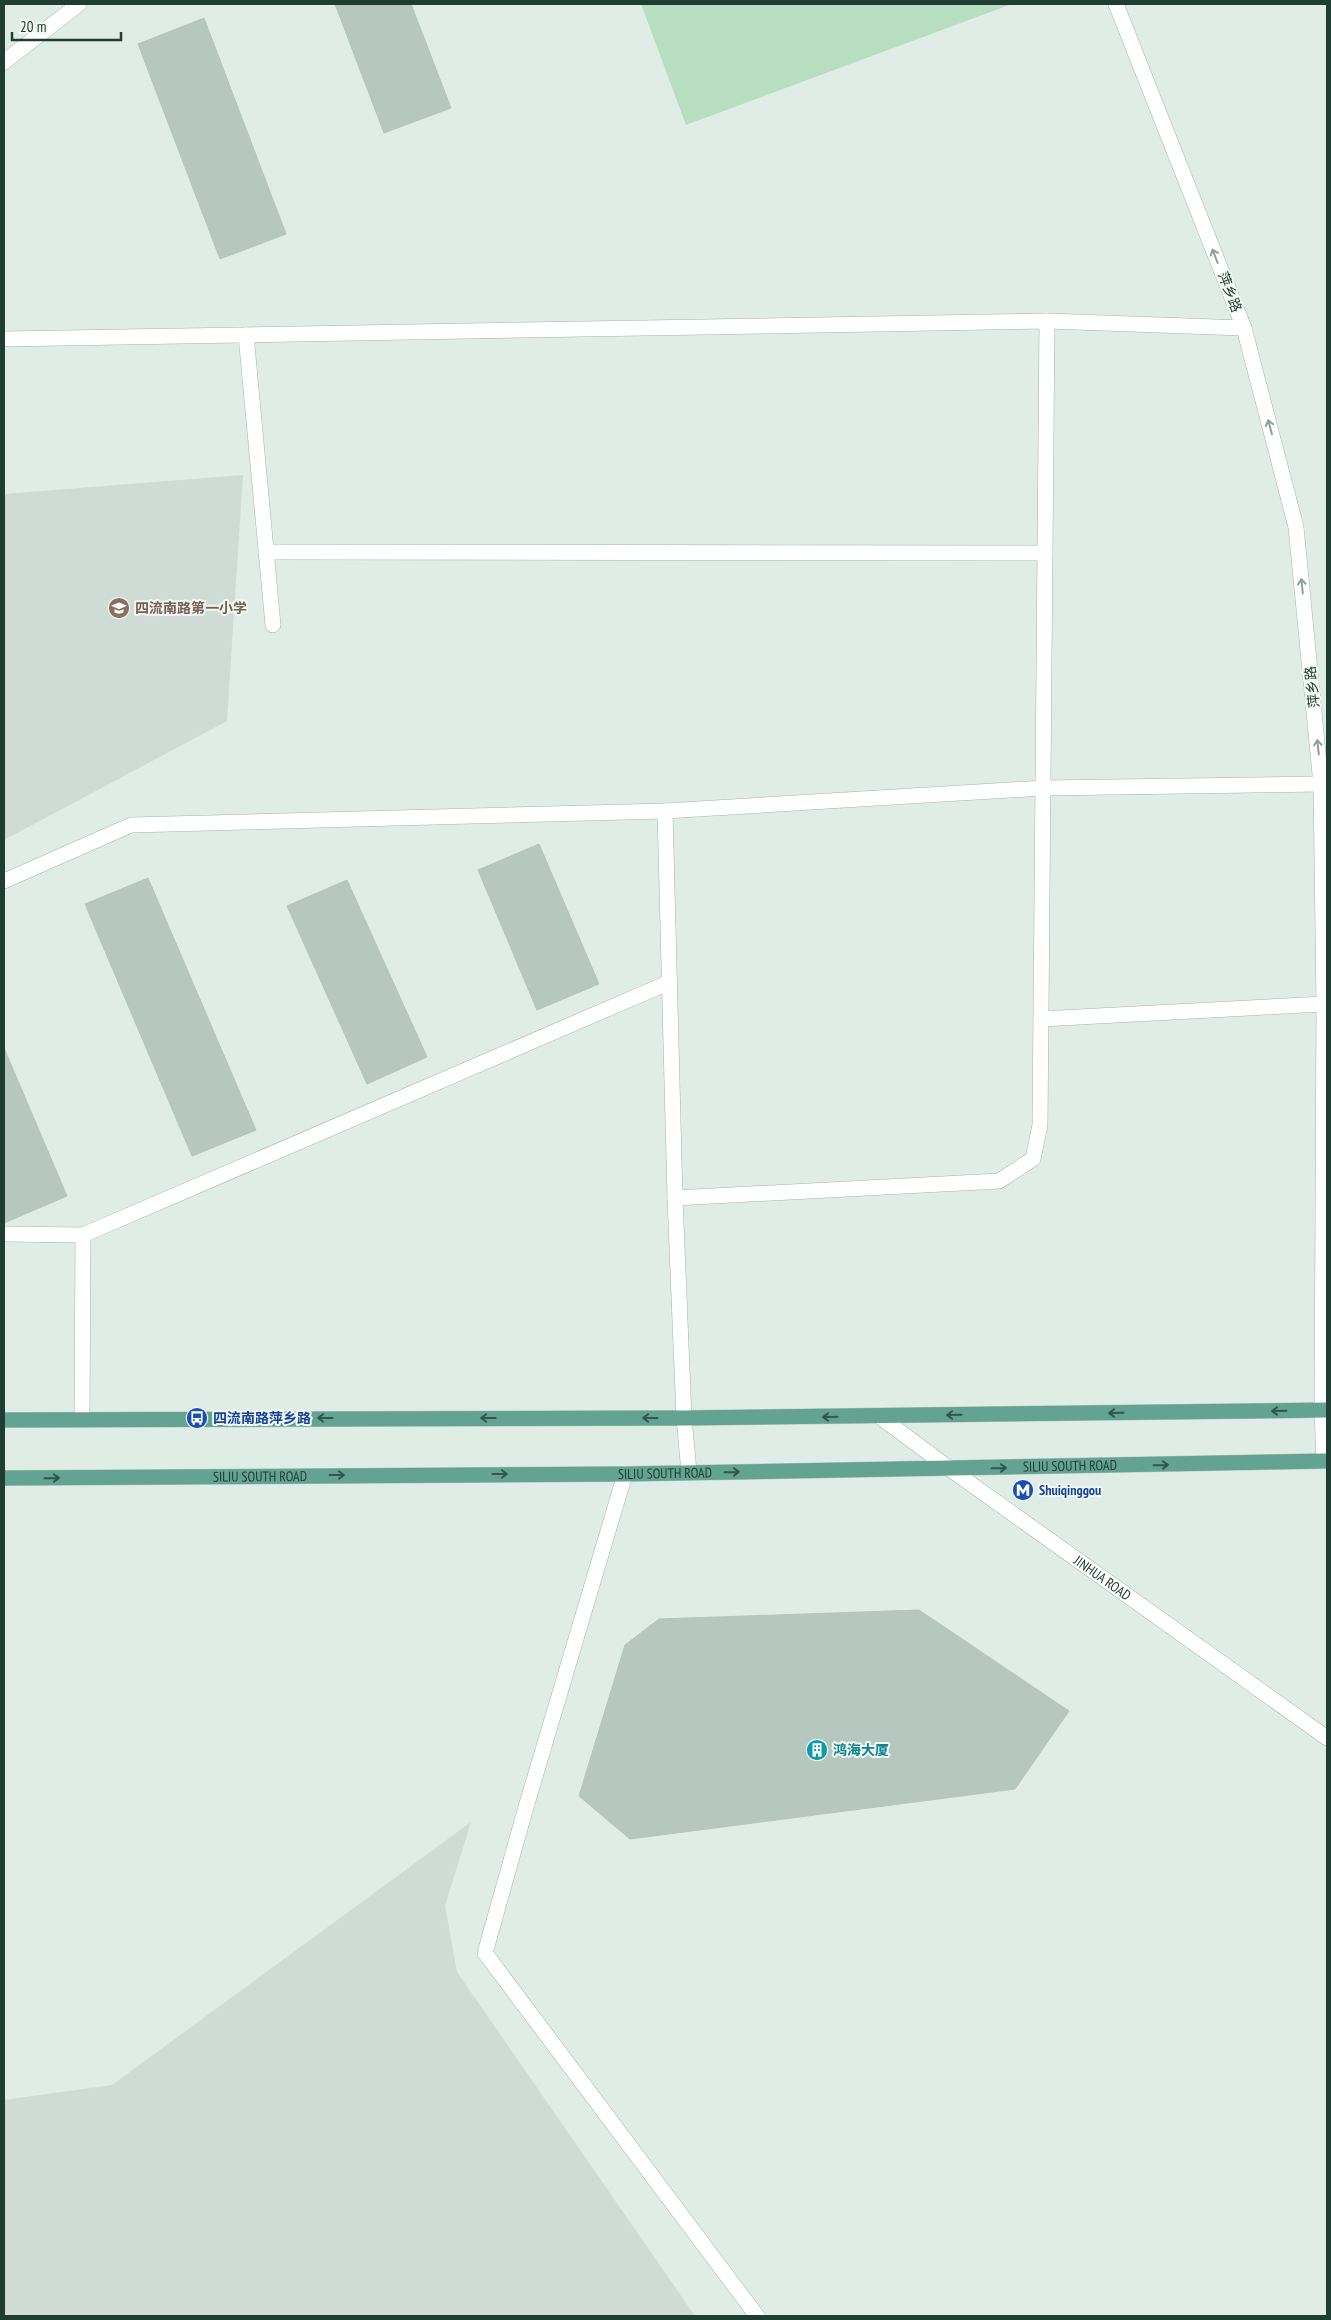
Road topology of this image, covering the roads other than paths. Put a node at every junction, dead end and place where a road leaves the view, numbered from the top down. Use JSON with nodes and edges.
{"nodes":[{"id":1,"x":79,"y":4,"type":"edge"},
{"id":2,"x":1116,"y":4,"type":"edge"},
{"id":3,"x":4,"y":62,"type":"edge"},
{"id":4,"x":1047,"y":321,"type":"junction"},
{"id":5,"x":1244,"y":328,"type":"junction"},
{"id":6,"x":246,"y":335,"type":"junction"},
{"id":7,"x":4,"y":339,"type":"edge"},
{"id":8,"x":266,"y":552,"type":"junction"},
{"id":9,"x":1045,"y":553,"type":"junction"},
{"id":10,"x":273,"y":625,"type":"dead end"},
{"id":11,"x":1321,"y":784,"type":"junction"},
{"id":12,"x":1043,"y":788,"type":"junction"},
{"id":13,"x":665,"y":811,"type":"junction"},
{"id":14,"x":4,"y":881,"type":"edge"},
{"id":15,"x":670,"y":982,"type":"junction"},
{"id":16,"x":1324,"y":1004,"type":"junction"},
{"id":17,"x":1041,"y":1019,"type":"junction"},
{"id":18,"x":675,"y":1198,"type":"junction"},
{"id":19,"x":4,"y":1234,"type":"edge"},
{"id":20,"x":83,"y":1235,"type":"junction"},
{"id":21,"x":1325,"y":1410,"type":"edge"},
{"id":22,"x":879,"y":1416,"type":"junction"},
{"id":23,"x":684,"y":1418,"type":"junction"},
{"id":24,"x":82,"y":1419,"type":"junction"},
{"id":25,"x":4,"y":1420,"type":"edge"},
{"id":26,"x":1326,"y":1461,"type":"edge"},
{"id":27,"x":950,"y":1469,"type":"junction"},
{"id":28,"x":689,"y":1472,"type":"junction"},
{"id":29,"x":625,"y":1474,"type":"junction"},
{"id":30,"x":4,"y":1478,"type":"edge"},
{"id":31,"x":1327,"y":1738,"type":"edge"},
{"id":32,"x":757,"y":2316,"type":"edge"}],
"edges":[{"from":1,"to":3,"type":"street"},
{"from":5,"to":2,"type":"street","name":"萍乡路","one_way":true},
{"from":4,"to":5,"type":"street"},
{"from":4,"to":6,"type":"street"},
{"from":4,"to":9,"type":"street"},
{"from":11,"to":5,"type":"street","name":"萍乡路","one_way":true},
{"from":6,"to":7,"type":"street"},
{"from":6,"to":8,"type":"street"},
{"from":8,"to":9,"type":"street"},
{"from":8,"to":10,"type":"street"},
{"from":9,"to":12,"type":"street"},
{"from":11,"to":12,"type":"street"},
{"from":11,"to":16,"type":"street","name":"萍乡路"},
{"from":12,"to":13,"type":"street"},
{"from":12,"to":17,"type":"street"},
{"from":13,"to":14,"type":"street"},
{"from":13,"to":15,"type":"street"},
{"from":15,"to":18,"type":"street"},
{"from":15,"to":20,"type":"street"},
{"from":16,"to":17,"type":"street"},
{"from":16,"to":21,"type":"street","name":"萍乡路"},
{"from":17,"to":18,"type":"street"},
{"from":18,"to":23,"type":"street"},
{"from":19,"to":20,"type":"street"},
{"from":20,"to":24,"type":"street"},
{"from":21,"to":22,"type":"main road","one_way":true},
{"from":21,"to":26,"type":"street","name":"萍乡路"},
{"from":22,"to":23,"type":"main road","one_way":true},
{"from":22,"to":27,"type":"street","name":"JINHUA ROAD"},
{"from":23,"to":24,"type":"main road","one_way":true},
{"from":23,"to":28,"type":"street"},
{"from":24,"to":25,"type":"main road"},
{"from":27,"to":26,"type":"main road","name":"SILIU SOUTH ROAD","one_way":true},
{"from":28,"to":27,"type":"main road","name":"SILIU SOUTH ROAD","one_way":true},
{"from":27,"to":31,"type":"street","name":"JINHUA ROAD"},
{"from":28,"to":29,"type":"main road","name":"SILIU SOUTH ROAD"},
{"from":30,"to":29,"type":"main road","name":"SILIU SOUTH ROAD","one_way":true},
{"from":29,"to":32,"type":"street"}]}
